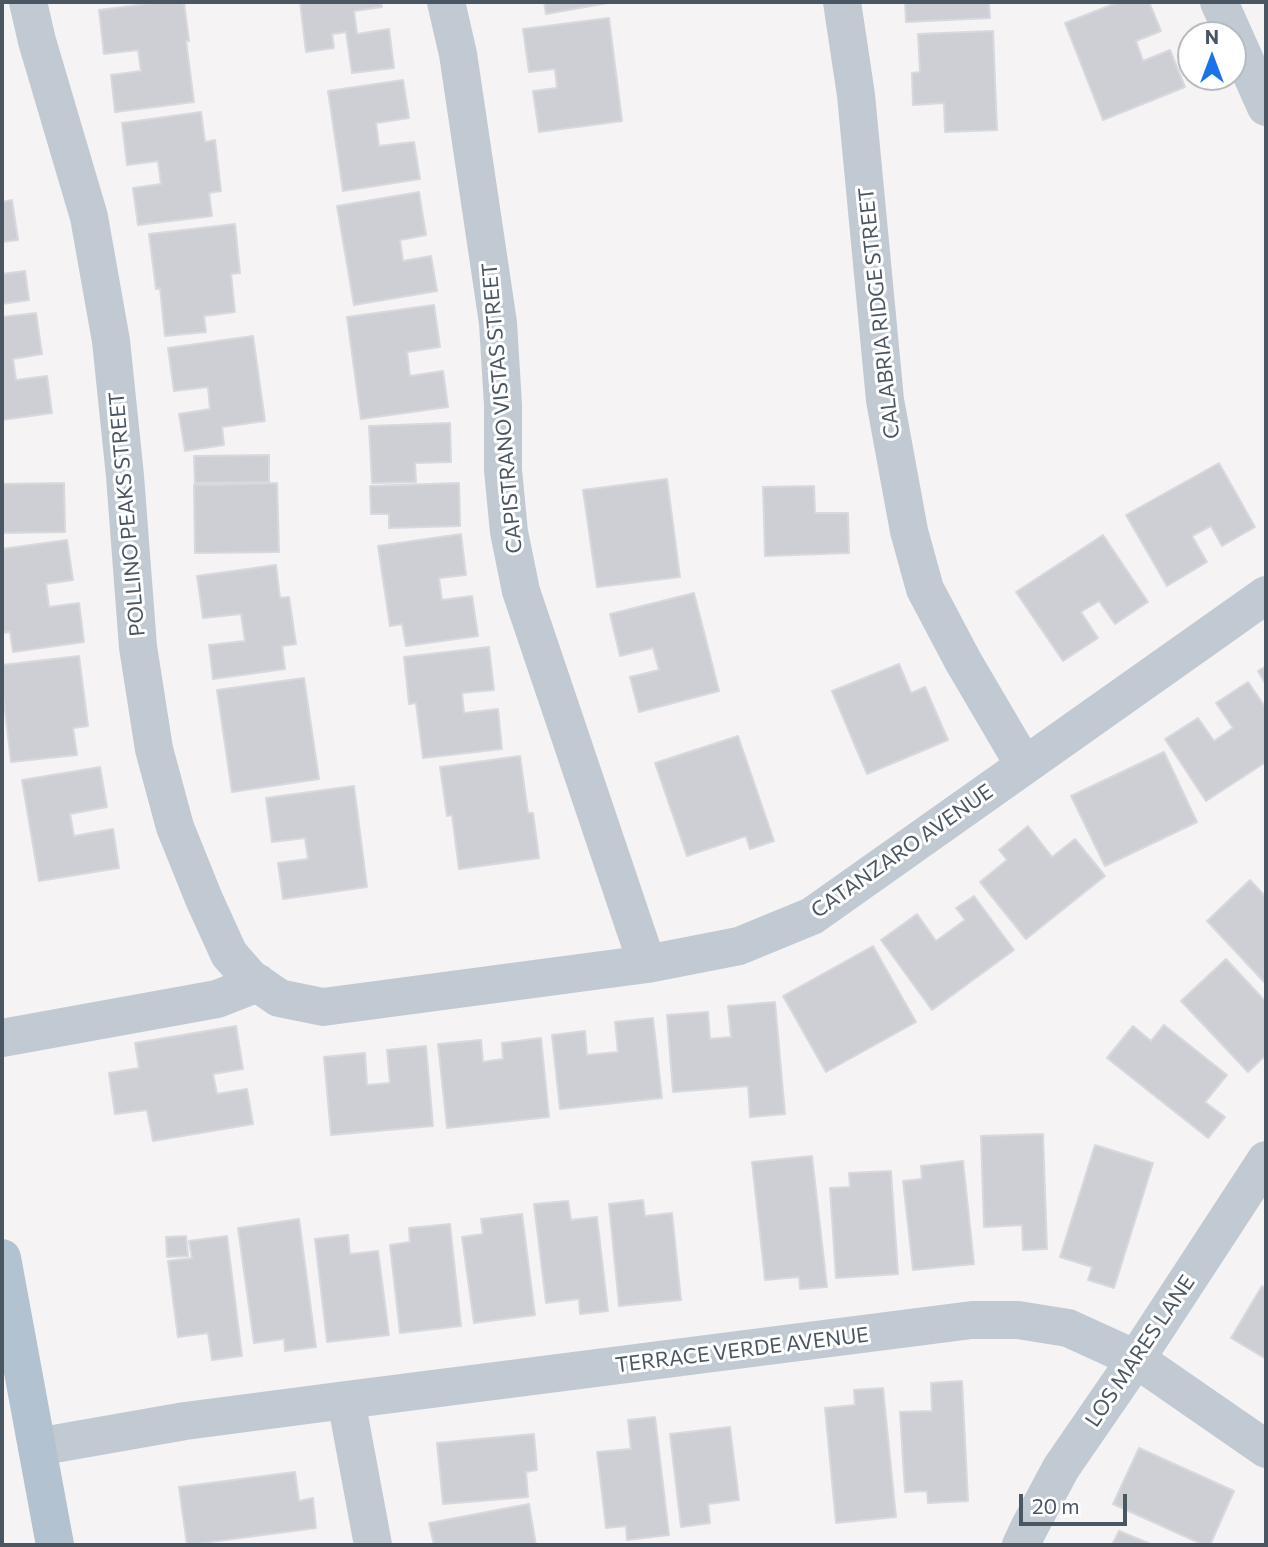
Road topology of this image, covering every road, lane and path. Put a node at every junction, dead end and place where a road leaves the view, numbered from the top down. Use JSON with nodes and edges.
{"nodes":[{"id":1,"x":28,"y":2,"type":"edge"},
{"id":2,"x":446,"y":2,"type":"edge"},
{"id":3,"x":842,"y":2,"type":"edge"},
{"id":4,"x":1219,"y":2,"type":"edge"},
{"id":5,"x":1266,"y":107,"type":"edge"},
{"id":6,"x":1266,"y":595,"type":"edge"},
{"id":7,"x":1024,"y":765,"type":"junction"},
{"id":8,"x":647,"y":964,"type":"junction"},
{"id":9,"x":269,"y":991,"type":"junction"},
{"id":10,"x":2,"y":1038,"type":"edge"},
{"id":11,"x":1266,"y":1160,"type":"edge"},
{"id":12,"x":2,"y":1258,"type":"edge"},
{"id":13,"x":1136,"y":1359,"type":"junction"},
{"id":14,"x":346,"y":1401,"type":"junction"},
{"id":15,"x":37,"y":1447,"type":"junction"},
{"id":16,"x":1266,"y":1449,"type":"edge"},
{"id":17,"x":55,"y":1545,"type":"edge"},
{"id":18,"x":373,"y":1545,"type":"edge"},
{"id":19,"x":1021,"y":1545,"type":"edge"}],
"edges":[{"from":1,"to":9,"type":"street","name":"POLLINO PEAKS STREET"},
{"from":2,"to":8,"type":"street","name":"CAPISTRANO VISTAS STREET"},
{"from":3,"to":7,"type":"street","name":"CALABRIA RIDGE STREET"},
{"from":4,"to":5,"type":"street"},
{"from":6,"to":7,"type":"street","name":"CATANZARO AVENUE"},
{"from":7,"to":8,"type":"street","name":"CATANZARO AVENUE"},
{"from":8,"to":9,"type":"street","name":"CATANZARO AVENUE"},
{"from":9,"to":10,"type":"street"},
{"from":11,"to":13,"type":"street","name":"LOS MARES LANE"},
{"from":12,"to":15,"type":"main road"},
{"from":13,"to":14,"type":"street","name":"TERRACE VERDE AVENUE"},
{"from":13,"to":16,"type":"street","name":"TERRACE VERDE AVENUE"},
{"from":13,"to":19,"type":"street","name":"LOS MARES LANE"},
{"from":14,"to":15,"type":"street","name":"TERRACE VERDE AVENUE"},
{"from":14,"to":18,"type":"street"},
{"from":15,"to":17,"type":"main road"}]}
